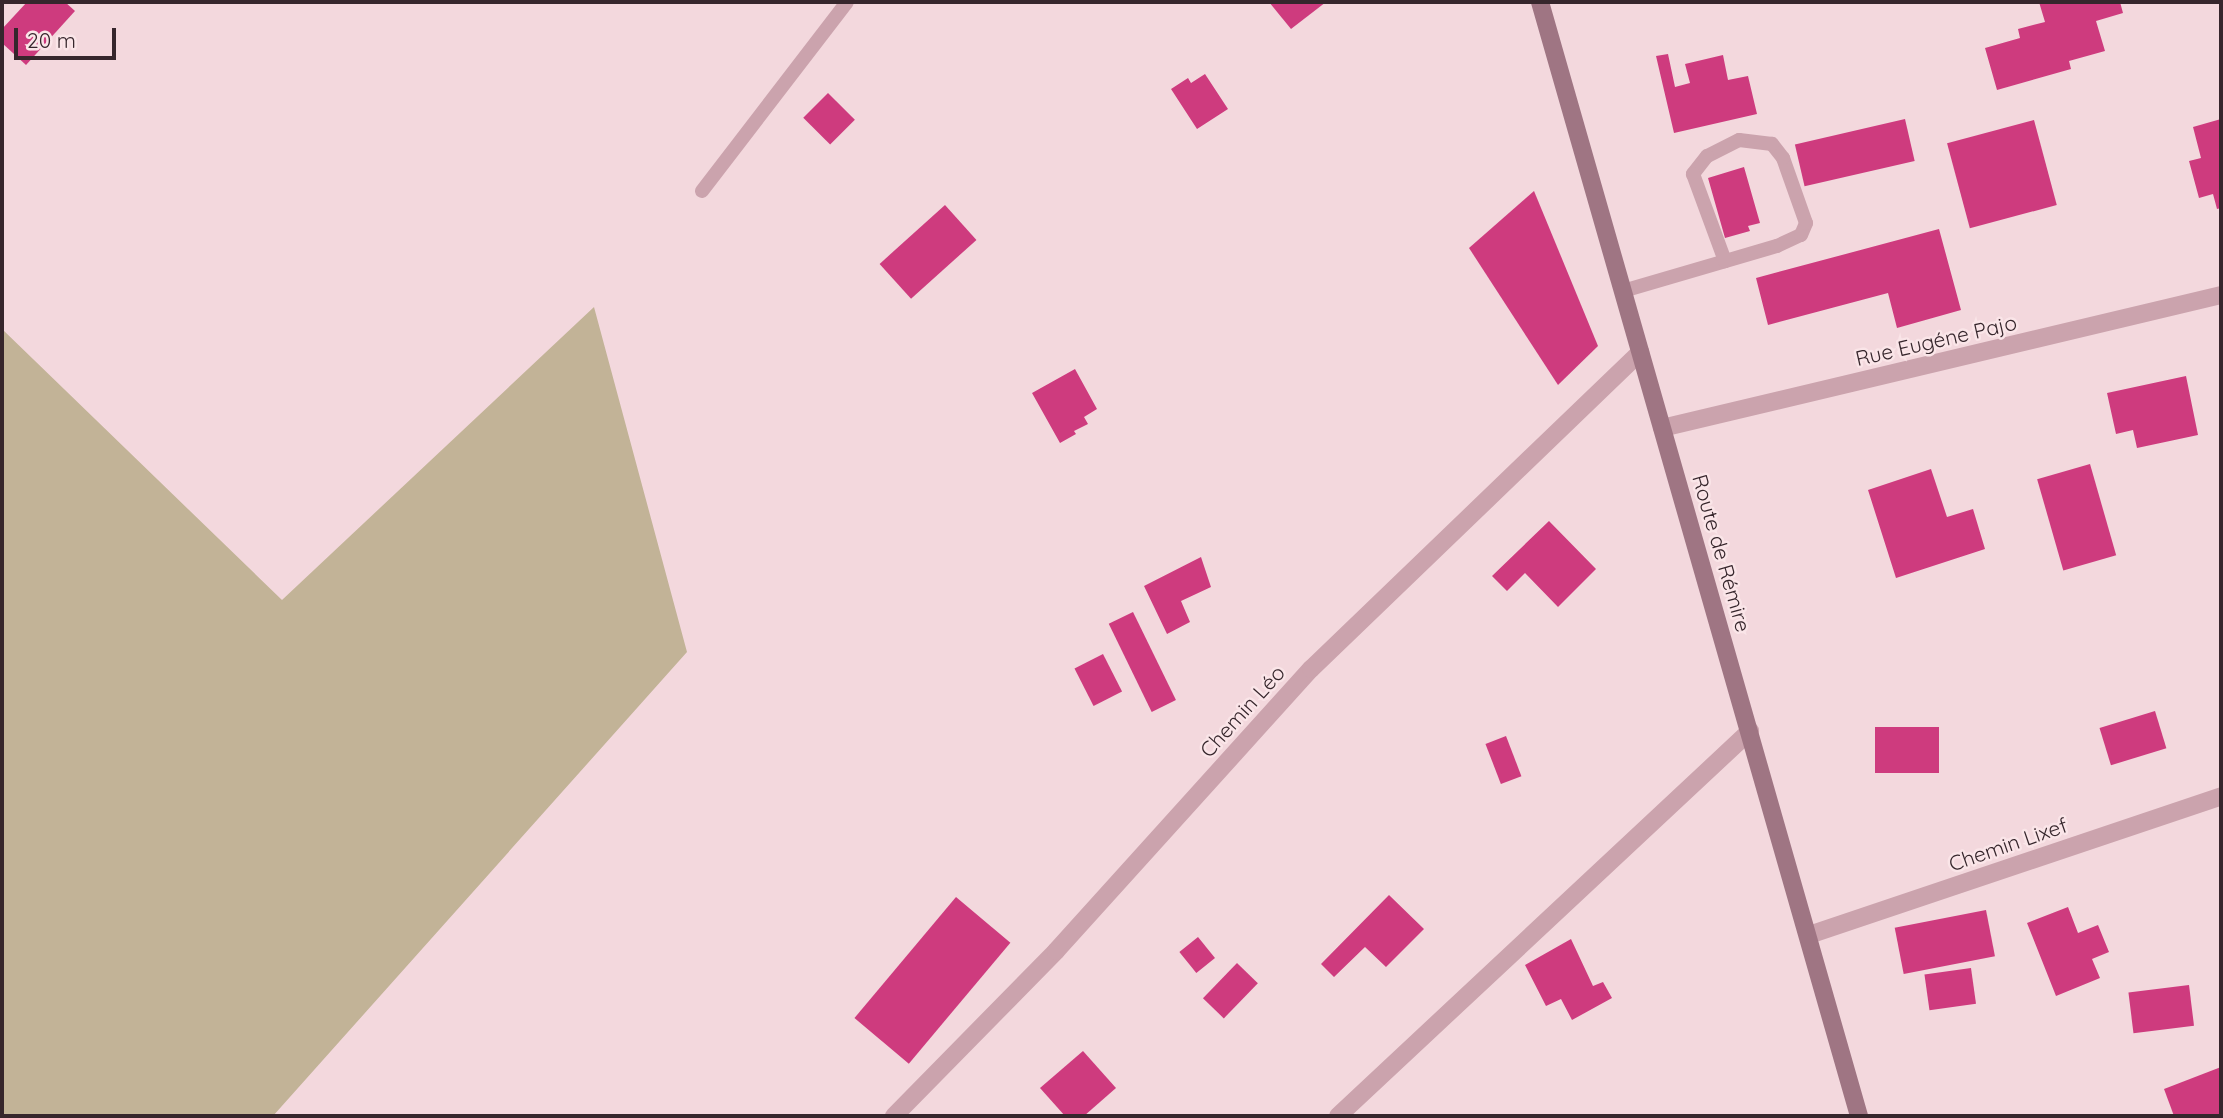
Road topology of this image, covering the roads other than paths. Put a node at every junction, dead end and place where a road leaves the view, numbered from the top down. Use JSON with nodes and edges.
{"nodes":[{"id":1,"x":848,"y":2,"type":"edge"},
{"id":2,"x":1540,"y":2,"type":"edge"},
{"id":3,"x":702,"y":191,"type":"dead end"},
{"id":4,"x":1725,"y":261,"type":"junction"},
{"id":5,"x":1623,"y":291,"type":"junction"},
{"id":6,"x":2221,"y":295,"type":"edge"},
{"id":7,"x":1640,"y":352,"type":"junction"},
{"id":8,"x":1662,"y":428,"type":"junction"},
{"id":9,"x":1750,"y":731,"type":"junction"},
{"id":10,"x":2221,"y":796,"type":"edge"},
{"id":11,"x":1809,"y":935,"type":"junction"},
{"id":12,"x":894,"y":1116,"type":"edge"},
{"id":13,"x":1338,"y":1116,"type":"edge"},
{"id":14,"x":1859,"y":1116,"type":"edge"}],
"edges":[{"from":1,"to":3,"type":"lane"},
{"from":2,"to":5,"type":"main road","name":"Route de Rémire"},
{"from":4,"to":4,"type":"lane"},
{"from":4,"to":5,"type":"lane"},
{"from":5,"to":7,"type":"main road","name":"Route de Rémire"},
{"from":6,"to":8,"type":"street","name":"Rue Eugéne Pajo"},
{"from":7,"to":8,"type":"main road","name":"Route de Rémire"},
{"from":7,"to":12,"type":"street","name":"Chemin Léo"},
{"from":8,"to":9,"type":"main road","name":"Route de Rémire"},
{"from":9,"to":11,"type":"main road","name":"Route de Rémire"},
{"from":9,"to":13,"type":"street"},
{"from":10,"to":11,"type":"street","name":"Chemin Lixef"},
{"from":11,"to":14,"type":"main road","name":"Route de Rémire"}]}
